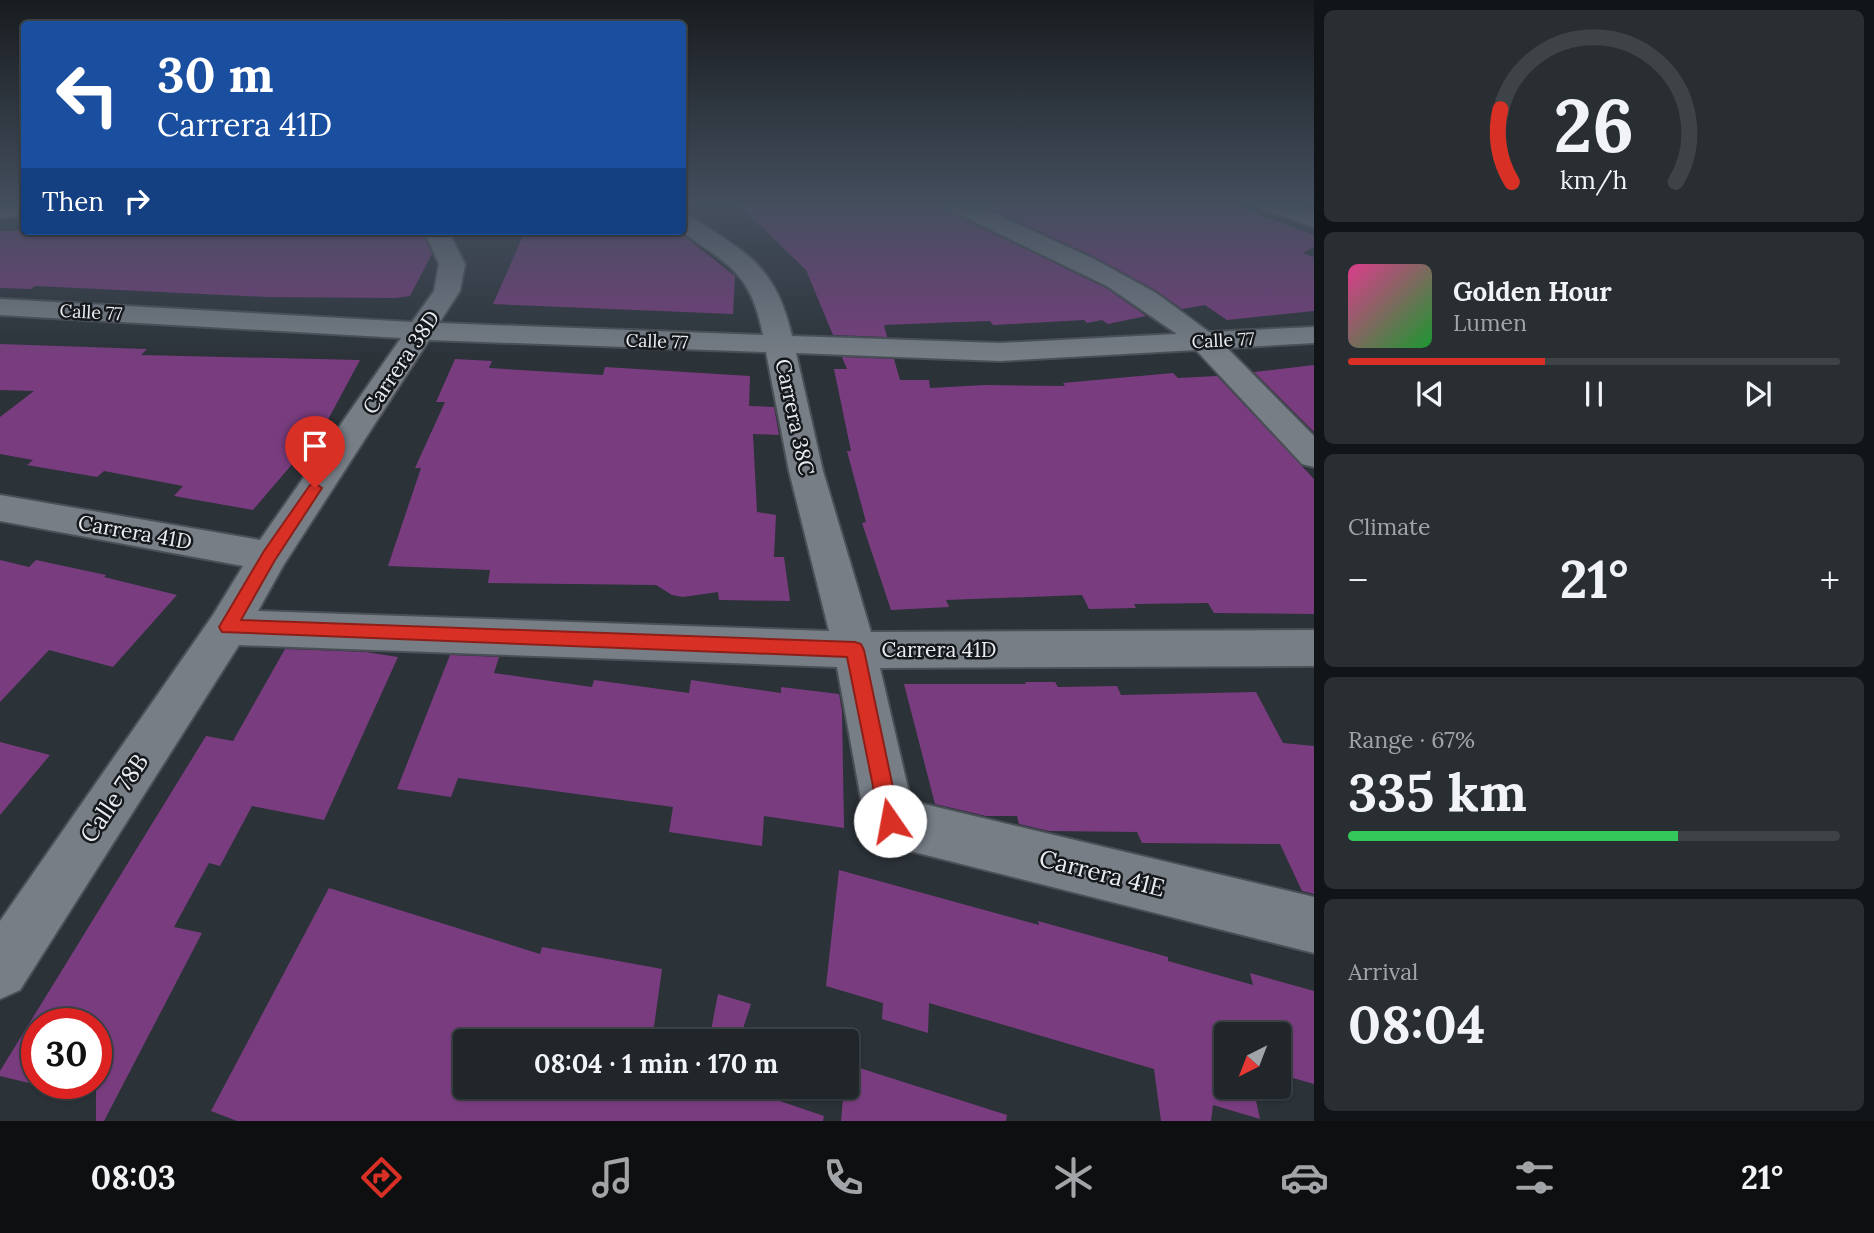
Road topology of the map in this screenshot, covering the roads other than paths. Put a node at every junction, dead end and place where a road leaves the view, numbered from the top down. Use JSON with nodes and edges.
{"nodes":[{"id":1,"x":448,"y":256,"type":"edge"},
{"id":2,"x":735,"y":256,"type":"edge"},
{"id":3,"x":1064,"y":256,"type":"edge"},
{"id":4,"x":0,"y":307,"type":"edge"},
{"id":5,"x":422,"y":331,"type":"junction"},
{"id":6,"x":1314,"y":335,"type":"edge"},
{"id":7,"x":1203,"y":341,"type":"junction"},
{"id":8,"x":780,"y":346,"type":"junction"},
{"id":9,"x":1314,"y":456,"type":"edge"},
{"id":10,"x":0,"y":508,"type":"edge"},
{"id":11,"x":269,"y":556,"type":"junction"},
{"id":12,"x":228,"y":627,"type":"junction"},
{"id":13,"x":1314,"y":648,"type":"edge"},
{"id":14,"x":855,"y":650,"type":"junction"},
{"id":15,"x":890,"y":821,"type":"joint"},
{"id":16,"x":1314,"y":925,"type":"edge"},
{"id":17,"x":0,"y":970,"type":"edge"}],
"edges":[{"from":1,"to":5,"type":"street","name":"Carrera 38D"},
{"from":2,"to":8,"type":"street","name":"Carrera 38C"},
{"from":3,"to":7,"type":"street"},
{"from":4,"to":5,"type":"street","name":"Calle 77"},
{"from":5,"to":8,"type":"street","name":"Calle 77"},
{"from":5,"to":11,"type":"street","name":"Carrera 38D"},
{"from":6,"to":7,"type":"street","name":"Calle 77"},
{"from":7,"to":8,"type":"street","name":"Calle 77"},
{"from":7,"to":9,"type":"street"},
{"from":8,"to":14,"type":"street","name":"Carrera 38C"},
{"from":10,"to":11,"type":"street","name":"Carrera 41D"},
{"from":11,"to":12,"type":"street","name":"Carrera 38D"},
{"from":12,"to":14,"type":"street","name":"Carrera 41D"},
{"from":12,"to":17,"type":"street","name":"Calle 78B"},
{"from":13,"to":14,"type":"street","name":"Carrera 41D"},
{"from":14,"to":15,"type":"street","name":"Carrera 38C"},
{"from":15,"to":16,"type":"street","name":"Carrera 41E"}]}
